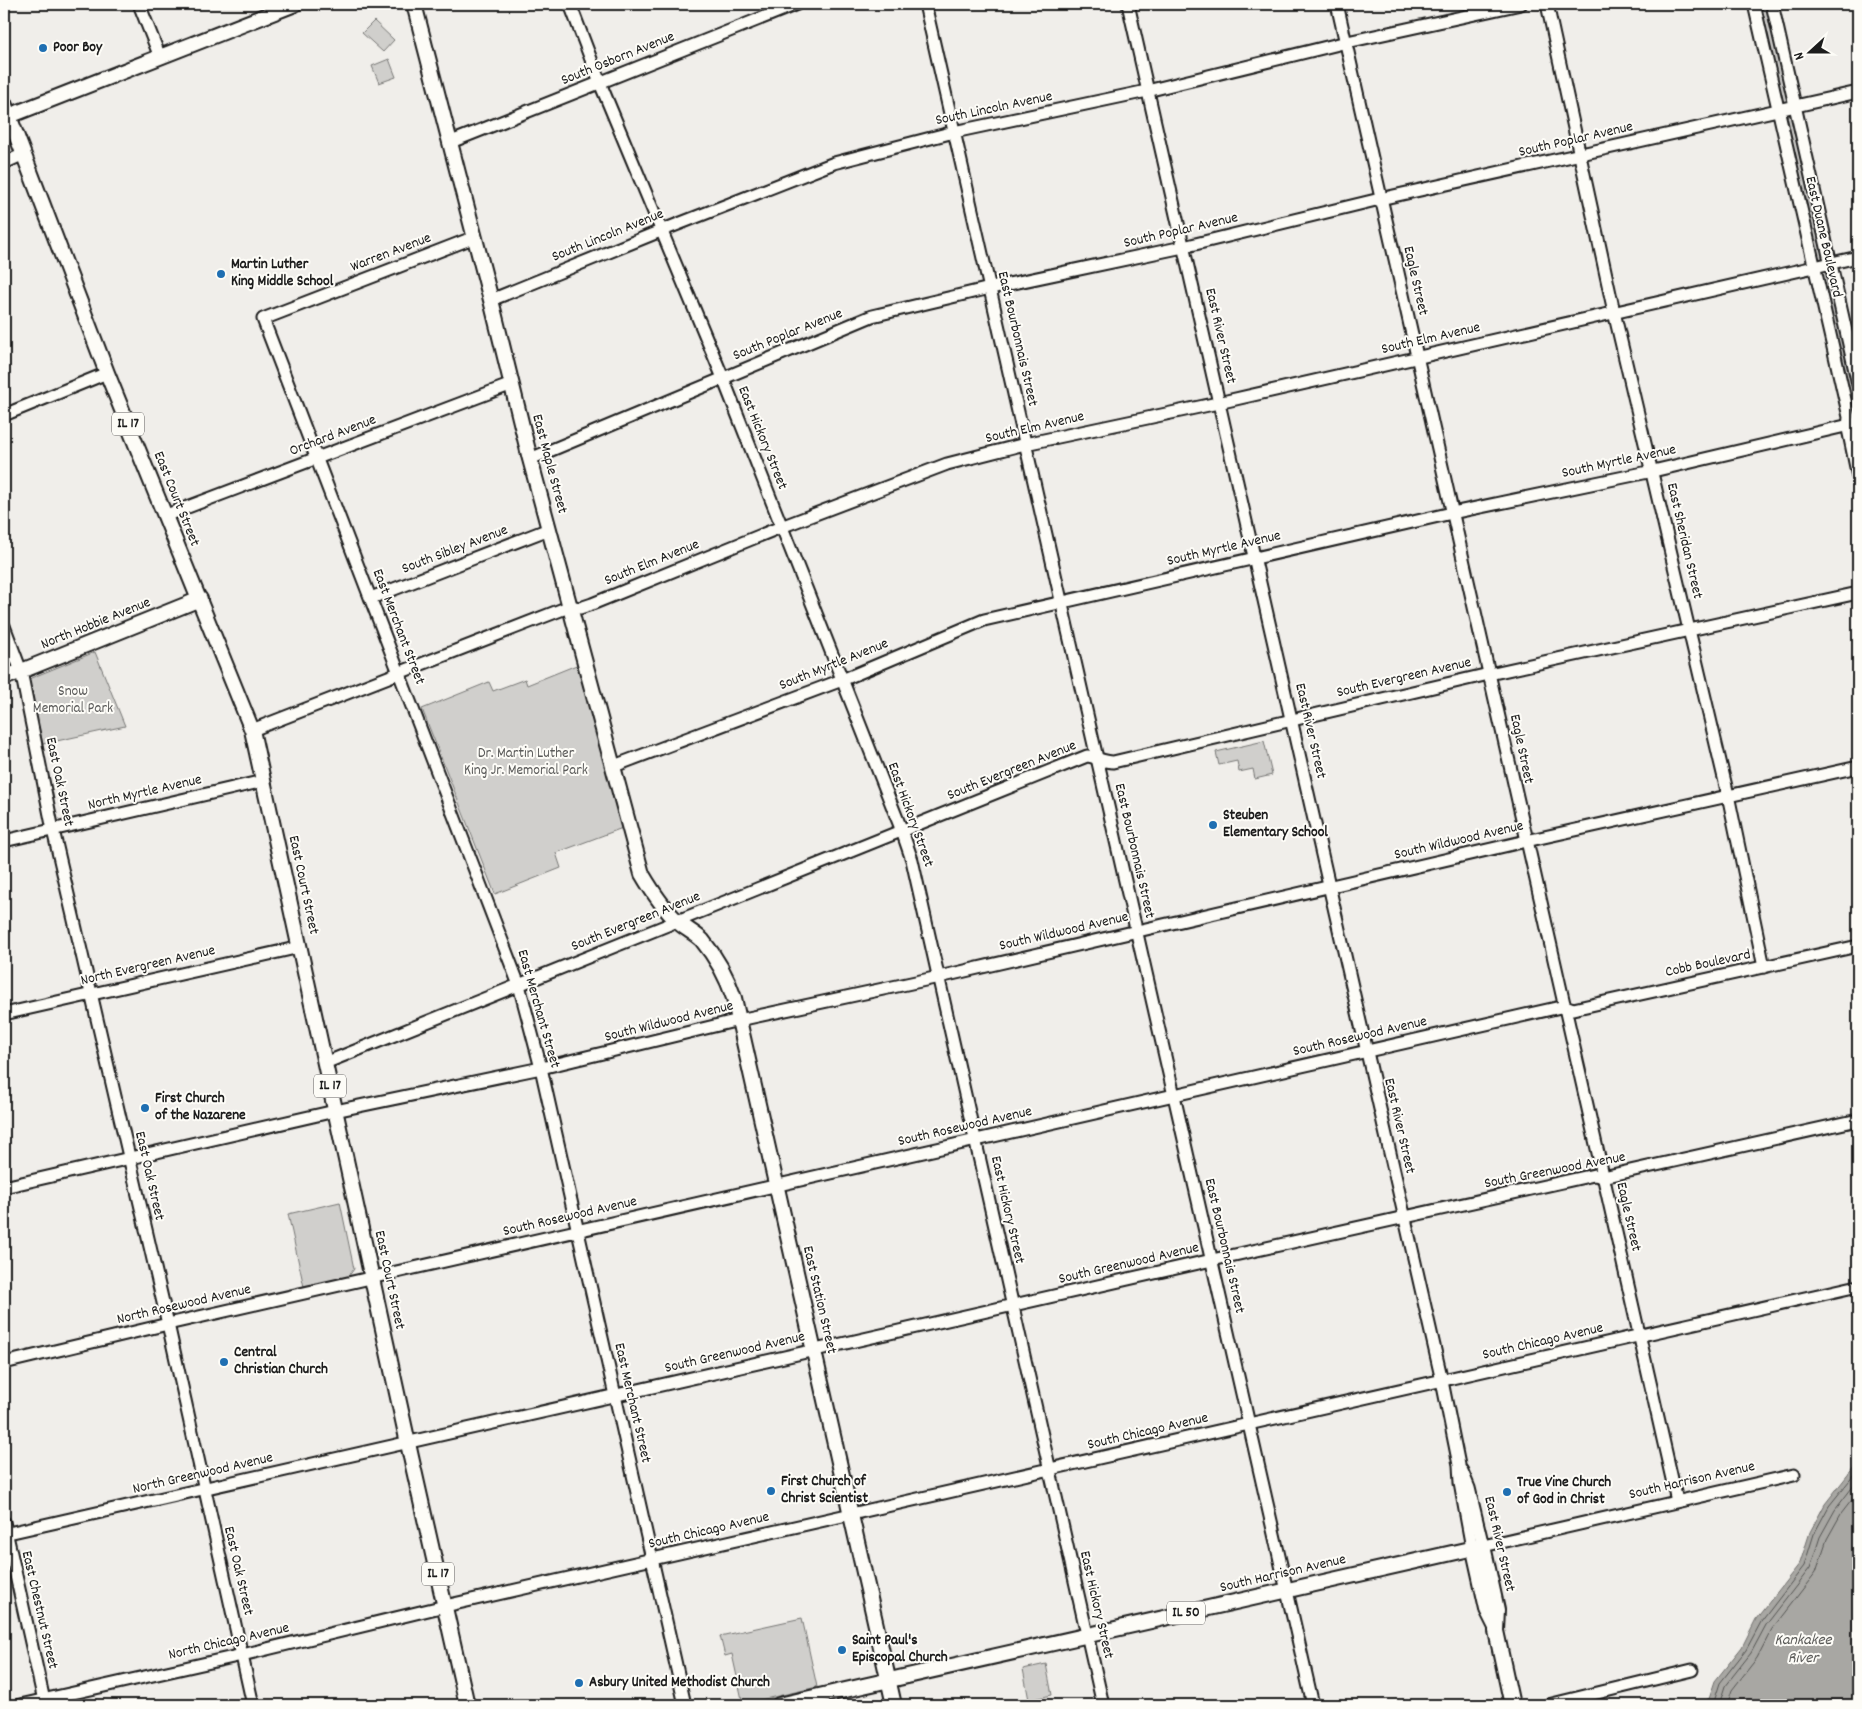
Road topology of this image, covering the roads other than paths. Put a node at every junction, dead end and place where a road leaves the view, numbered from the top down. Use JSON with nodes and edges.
{"nodes":[{"id":1,"x":139,"y":4,"type":"edge"},
{"id":2,"x":295,"y":4,"type":"edge"},
{"id":3,"x":414,"y":4,"type":"edge"},
{"id":4,"x":570,"y":4,"type":"edge"},
{"id":5,"x":797,"y":4,"type":"edge"},
{"id":6,"x":925,"y":4,"type":"edge"},
{"id":7,"x":1128,"y":4,"type":"edge"},
{"id":8,"x":1337,"y":4,"type":"edge"},
{"id":9,"x":1521,"y":4,"type":"edge"},
{"id":10,"x":1547,"y":4,"type":"edge"},
{"id":11,"x":1754,"y":4,"type":"edge"},
{"id":12,"x":1772,"y":4,"type":"edge"},
{"id":13,"x":1347,"y":42,"type":"junction"},
{"id":14,"x":160,"y":57,"type":"junction"},
{"id":15,"x":600,"y":83,"type":"junction"},
{"id":16,"x":1147,"y":91,"type":"junction"},
{"id":17,"x":1858,"y":92,"type":"edge"},
{"id":18,"x":1795,"y":106,"type":"junction"},
{"id":19,"x":6,"y":109,"type":"edge"},
{"id":20,"x":1778,"y":110,"type":"junction"},
{"id":21,"x":954,"y":132,"type":"junction"},
{"id":22,"x":450,"y":142,"type":"junction"},
{"id":23,"x":24,"y":154,"type":"junction"},
{"id":24,"x":1581,"y":155,"type":"junction"},
{"id":25,"x":4,"y":163,"type":"edge"},
{"id":26,"x":1380,"y":200,"type":"junction"},
{"id":27,"x":663,"y":230,"type":"junction"},
{"id":28,"x":475,"y":237,"type":"junction"},
{"id":29,"x":1183,"y":247,"type":"junction"},
{"id":30,"x":1858,"y":257,"type":"edge"},
{"id":31,"x":1831,"y":263,"type":"junction"},
{"id":32,"x":1814,"y":266,"type":"junction"},
{"id":33,"x":990,"y":288,"type":"junction"},
{"id":34,"x":491,"y":300,"type":"junction"},
{"id":35,"x":1614,"y":312,"type":"junction"},
{"id":36,"x":263,"y":319,"type":"joint"},
{"id":37,"x":1417,"y":358,"type":"junction"},
{"id":38,"x":107,"y":373,"type":"junction"},
{"id":39,"x":723,"y":378,"type":"junction"},
{"id":40,"x":512,"y":384,"type":"junction"},
{"id":41,"x":1858,"y":384,"type":"edge"},
{"id":42,"x":1218,"y":403,"type":"junction"},
{"id":43,"x":4,"y":415,"type":"edge"},
{"id":44,"x":1853,"y":424,"type":"edge"},
{"id":45,"x":1025,"y":444,"type":"junction"},
{"id":46,"x":317,"y":458,"type":"junction"},
{"id":47,"x":530,"y":459,"type":"junction"},
{"id":48,"x":1653,"y":471,"type":"junction"},
{"id":49,"x":1858,"y":477,"type":"edge"},
{"id":50,"x":1452,"y":512,"type":"junction"},
{"id":51,"x":164,"y":516,"type":"junction"},
{"id":52,"x":781,"y":527,"type":"junction"},
{"id":53,"x":549,"y":530,"type":"junction"},
{"id":54,"x":1253,"y":558,"type":"junction"},
{"id":55,"x":1858,"y":593,"type":"edge"},
{"id":56,"x":371,"y":598,"type":"junction"},
{"id":57,"x":200,"y":599,"type":"junction"},
{"id":58,"x":1061,"y":602,"type":"junction"},
{"id":59,"x":571,"y":606,"type":"junction"},
{"id":60,"x":4,"y":626,"type":"edge"},
{"id":61,"x":1689,"y":630,"type":"junction"},
{"id":62,"x":21,"y":671,"type":"junction"},
{"id":63,"x":400,"y":673,"type":"junction"},
{"id":64,"x":1489,"y":674,"type":"junction"},
{"id":65,"x":4,"y":678,"type":"edge"},
{"id":66,"x":842,"y":680,"type":"junction"},
{"id":67,"x":1291,"y":721,"type":"junction"},
{"id":68,"x":252,"y":730,"type":"junction"},
{"id":69,"x":1097,"y":757,"type":"junction"},
{"id":70,"x":614,"y":766,"type":"junction"},
{"id":71,"x":1858,"y":767,"type":"edge"},
{"id":72,"x":263,"y":781,"type":"junction"},
{"id":73,"x":1728,"y":795,"type":"junction"},
{"id":74,"x":53,"y":830,"type":"junction"},
{"id":75,"x":902,"y":831,"type":"junction"},
{"id":76,"x":4,"y":841,"type":"edge"},
{"id":77,"x":1526,"y":841,"type":"junction"},
{"id":78,"x":1328,"y":887,"type":"junction"},
{"id":79,"x":677,"y":922,"type":"junction"},
{"id":80,"x":1136,"y":930,"type":"junction"},
{"id":81,"x":1858,"y":946,"type":"edge"},
{"id":82,"x":300,"y":947,"type":"junction"},
{"id":83,"x":1764,"y":967,"type":"junction"},
{"id":84,"x":939,"y":977,"type":"junction"},
{"id":85,"x":519,"y":985,"type":"junction"},
{"id":86,"x":92,"y":994,"type":"junction"},
{"id":87,"x":1565,"y":1006,"type":"junction"},
{"id":88,"x":4,"y":1014,"type":"edge"},
{"id":89,"x":739,"y":1020,"type":"junction"},
{"id":90,"x":1366,"y":1051,"type":"junction"},
{"id":91,"x":325,"y":1063,"type":"junction"},
{"id":92,"x":541,"y":1068,"type":"junction"},
{"id":93,"x":1174,"y":1095,"type":"junction"},
{"id":94,"x":336,"y":1111,"type":"junction"},
{"id":95,"x":1858,"y":1120,"type":"edge"},
{"id":96,"x":976,"y":1140,"type":"junction"},
{"id":97,"x":130,"y":1159,"type":"junction"},
{"id":98,"x":1603,"y":1178,"type":"junction"},
{"id":99,"x":776,"y":1186,"type":"junction"},
{"id":100,"x":4,"y":1187,"type":"edge"},
{"id":101,"x":1404,"y":1218,"type":"junction"},
{"id":102,"x":578,"y":1231,"type":"junction"},
{"id":103,"x":1212,"y":1260,"type":"junction"},
{"id":104,"x":372,"y":1278,"type":"junction"},
{"id":105,"x":1858,"y":1286,"type":"edge"},
{"id":106,"x":1013,"y":1306,"type":"junction"},
{"id":107,"x":168,"y":1324,"type":"junction"},
{"id":108,"x":1640,"y":1336,"type":"junction"},
{"id":109,"x":814,"y":1350,"type":"junction"},
{"id":110,"x":4,"y":1363,"type":"edge"},
{"id":111,"x":1442,"y":1381,"type":"junction"},
{"id":112,"x":614,"y":1396,"type":"junction"},
{"id":113,"x":1249,"y":1424,"type":"junction"},
{"id":114,"x":408,"y":1442,"type":"junction"},
{"id":115,"x":1050,"y":1470,"type":"junction"},
{"id":116,"x":1794,"y":1475,"type":"dead end"},
{"id":117,"x":204,"y":1489,"type":"junction"},
{"id":118,"x":1677,"y":1501,"type":"junction"},
{"id":119,"x":851,"y":1514,"type":"junction"},
{"id":120,"x":5,"y":1530,"type":"edge"},
{"id":121,"x":1478,"y":1547,"type":"junction"},
{"id":122,"x":652,"y":1560,"type":"junction"},
{"id":123,"x":1287,"y":1590,"type":"junction"},
{"id":124,"x":445,"y":1606,"type":"junction"},
{"id":125,"x":1087,"y":1635,"type":"junction"},
{"id":126,"x":242,"y":1655,"type":"junction"},
{"id":127,"x":1692,"y":1670,"type":"dead end"},
{"id":128,"x":889,"y":1680,"type":"junction"},
{"id":129,"x":45,"y":1703,"type":"edge"},
{"id":130,"x":20,"y":1705,"type":"edge"},
{"id":131,"x":253,"y":1705,"type":"edge"},
{"id":132,"x":467,"y":1705,"type":"edge"},
{"id":133,"x":684,"y":1705,"type":"edge"},
{"id":134,"x":779,"y":1705,"type":"edge"},
{"id":135,"x":894,"y":1705,"type":"edge"},
{"id":136,"x":1103,"y":1705,"type":"edge"},
{"id":137,"x":1313,"y":1705,"type":"edge"},
{"id":138,"x":1512,"y":1705,"type":"edge"},
{"id":139,"x":1548,"y":1705,"type":"edge"}],
"edges":[{"from":1,"to":14,"type":"street"},
{"from":2,"to":14,"type":"main road"},
{"from":3,"to":22,"type":"main road","name":"East Maple Street"},
{"from":4,"to":15,"type":"street","name":"East Hickory Street"},
{"from":5,"to":15,"type":"street","name":"South Osborn Avenue"},
{"from":6,"to":21,"type":"street","name":"East Bourbonnais Street"},
{"from":7,"to":16,"type":"street","name":"East River Street"},
{"from":8,"to":13,"type":"street","name":"Eagle Street"},
{"from":9,"to":13,"type":"street","name":"South Lincoln Avenue"},
{"from":10,"to":24,"type":"street","name":"East Sheridan Street"},
{"from":11,"to":20,"type":"street","name":"East Duane Boulevard"},
{"from":12,"to":18,"type":"street","name":"East Duane Boulevard"},
{"from":13,"to":16,"type":"street","name":"South Lincoln Avenue"},
{"from":13,"to":26,"type":"street","name":"Eagle Street"},
{"from":14,"to":19,"type":"main road"},
{"from":15,"to":22,"type":"street","name":"South Osborn Avenue"},
{"from":15,"to":27,"type":"street","name":"East Hickory Street"},
{"from":16,"to":21,"type":"street","name":"South Lincoln Avenue"},
{"from":16,"to":29,"type":"street","name":"East River Street"},
{"from":17,"to":18,"type":"street","name":"South Poplar Avenue"},
{"from":18,"to":20,"type":"street","name":"South Poplar Avenue"},
{"from":18,"to":31,"type":"street","name":"East Duane Boulevard"},
{"from":19,"to":23,"type":"main road","name":"East Court Street","number":"IL 17"},
{"from":20,"to":24,"type":"street","name":"South Poplar Avenue"},
{"from":20,"to":32,"type":"street","name":"East Duane Boulevard"},
{"from":21,"to":27,"type":"street","name":"South Lincoln Avenue"},
{"from":21,"to":33,"type":"street","name":"East Bourbonnais Street"},
{"from":22,"to":28,"type":"main road","name":"East Maple Street"},
{"from":23,"to":25,"type":"street"},
{"from":23,"to":38,"type":"main road","name":"East Court Street","number":"IL 17"},
{"from":24,"to":26,"type":"street","name":"South Poplar Avenue"},
{"from":24,"to":35,"type":"street","name":"East Sheridan Street"},
{"from":26,"to":29,"type":"street","name":"South Poplar Avenue"},
{"from":26,"to":37,"type":"street","name":"Eagle Street"},
{"from":27,"to":34,"type":"street","name":"South Lincoln Avenue"},
{"from":27,"to":39,"type":"street","name":"East Hickory Street"},
{"from":28,"to":34,"type":"main road","name":"East Maple Street"},
{"from":28,"to":36,"type":"street","name":"Warren Avenue"},
{"from":29,"to":33,"type":"street","name":"South Poplar Avenue"},
{"from":29,"to":42,"type":"street","name":"East River Street"},
{"from":30,"to":31,"type":"street","name":"South Elm Avenue"},
{"from":31,"to":32,"type":"street","name":"South Elm Avenue"},
{"from":31,"to":41,"type":"street","name":"East Duane Boulevard"},
{"from":32,"to":35,"type":"street","name":"South Elm Avenue"},
{"from":32,"to":44,"type":"street","name":"East Duane Boulevard"},
{"from":33,"to":39,"type":"street","name":"South Poplar Avenue"},
{"from":33,"to":45,"type":"street","name":"East Bourbonnais Street"},
{"from":34,"to":40,"type":"main road","name":"East Maple Street"},
{"from":35,"to":37,"type":"street","name":"South Elm Avenue"},
{"from":35,"to":48,"type":"street","name":"East Sheridan Street"},
{"from":36,"to":46,"type":"street","name":"East Merchant Street"},
{"from":37,"to":42,"type":"street","name":"South Elm Avenue"},
{"from":37,"to":50,"type":"street","name":"Eagle Street"},
{"from":38,"to":43,"type":"street"},
{"from":38,"to":51,"type":"main road","name":"East Court Street","number":"IL 17"},
{"from":39,"to":47,"type":"street","name":"South Poplar Avenue"},
{"from":39,"to":52,"type":"street","name":"East Hickory Street"},
{"from":40,"to":46,"type":"street","name":"Orchard Avenue"},
{"from":40,"to":47,"type":"main road","name":"East Maple Street"},
{"from":42,"to":45,"type":"street","name":"South Elm Avenue"},
{"from":42,"to":54,"type":"street","name":"East River Street"},
{"from":44,"to":48,"type":"street","name":"South Myrtle Avenue"},
{"from":44,"to":49,"type":"street","name":"East Duane Boulevard"},
{"from":45,"to":52,"type":"street","name":"South Elm Avenue"},
{"from":45,"to":58,"type":"street","name":"East Bourbonnais Street"},
{"from":46,"to":51,"type":"street","name":"Orchard Avenue"},
{"from":46,"to":56,"type":"street","name":"East Merchant Street"},
{"from":47,"to":53,"type":"main road","name":"East Maple Street"},
{"from":48,"to":50,"type":"street","name":"South Myrtle Avenue"},
{"from":48,"to":61,"type":"street","name":"East Sheridan Street"},
{"from":50,"to":54,"type":"street","name":"South Myrtle Avenue"},
{"from":50,"to":64,"type":"street","name":"Eagle Street"},
{"from":51,"to":57,"type":"main road","name":"East Court Street","number":"IL 17"},
{"from":52,"to":59,"type":"street","name":"South Elm Avenue"},
{"from":52,"to":66,"type":"street","name":"East Hickory Street"},
{"from":53,"to":56,"type":"street","name":"South Sibley Avenue"},
{"from":53,"to":59,"type":"main road","name":"East Maple Street"},
{"from":54,"to":58,"type":"street","name":"South Myrtle Avenue"},
{"from":54,"to":67,"type":"street","name":"East River Street"},
{"from":55,"to":61,"type":"street","name":"South Evergreen Avenue"},
{"from":56,"to":63,"type":"street","name":"East Merchant Street"},
{"from":57,"to":62,"type":"main road","name":"North Hobbie Avenue"},
{"from":57,"to":68,"type":"main road","name":"East Court Street","number":"IL 17"},
{"from":58,"to":66,"type":"street","name":"South Myrtle Avenue"},
{"from":58,"to":69,"type":"street","name":"East Bourbonnais Street"},
{"from":59,"to":63,"type":"street","name":"South Elm Avenue"},
{"from":59,"to":70,"type":"main road","name":"East Maple Street"},
{"from":60,"to":62,"type":"street","name":"East Oak Street"},
{"from":61,"to":64,"type":"street","name":"South Evergreen Avenue"},
{"from":61,"to":73,"type":"street","name":"East Sheridan Street"},
{"from":62,"to":65,"type":"main road","name":"North Hobbie Avenue"},
{"from":62,"to":74,"type":"street","name":"East Oak Street"},
{"from":63,"to":68,"type":"street","name":"South Elm Avenue"},
{"from":63,"to":85,"type":"street","name":"East Merchant Street"},
{"from":64,"to":67,"type":"street","name":"South Evergreen Avenue"},
{"from":64,"to":77,"type":"street","name":"Eagle Street"},
{"from":66,"to":70,"type":"street","name":"South Myrtle Avenue"},
{"from":66,"to":75,"type":"street","name":"East Hickory Street"},
{"from":67,"to":69,"type":"street","name":"South Evergreen Avenue"},
{"from":67,"to":78,"type":"street","name":"East River Street"},
{"from":68,"to":72,"type":"main road","name":"East Court Street","number":"IL 17"},
{"from":69,"to":75,"type":"street","name":"South Evergreen Avenue"},
{"from":69,"to":80,"type":"street","name":"East Bourbonnais Street"},
{"from":70,"to":79,"type":"main road","name":"East Maple Street"},
{"from":71,"to":73,"type":"street","name":"South Wildwood Avenue"},
{"from":72,"to":74,"type":"street","name":"North Myrtle Avenue"},
{"from":72,"to":82,"type":"main road","name":"East Court Street","number":"IL 17"},
{"from":73,"to":77,"type":"street","name":"South Wildwood Avenue"},
{"from":73,"to":83,"type":"street","name":"East Sheridan Street"},
{"from":74,"to":76,"type":"street","name":"North Myrtle Avenue"},
{"from":74,"to":86,"type":"street","name":"East Oak Street"},
{"from":75,"to":79,"type":"street","name":"South Evergreen Avenue"},
{"from":75,"to":84,"type":"street","name":"East Hickory Street"},
{"from":77,"to":78,"type":"street","name":"South Wildwood Avenue"},
{"from":77,"to":87,"type":"street","name":"Eagle Street"},
{"from":78,"to":80,"type":"street","name":"South Wildwood Avenue"},
{"from":78,"to":90,"type":"street","name":"East River Street"},
{"from":79,"to":85,"type":"street","name":"South Evergreen Avenue"},
{"from":79,"to":89,"type":"main road","name":"East Station Street"},
{"from":80,"to":84,"type":"street","name":"South Wildwood Avenue"},
{"from":80,"to":93,"type":"street","name":"East Bourbonnais Street"},
{"from":81,"to":83,"type":"street","name":"Cobb Boulevard"},
{"from":82,"to":86,"type":"street","name":"North Evergreen Avenue"},
{"from":82,"to":91,"type":"main road","name":"East Court Street","number":"IL 17"},
{"from":83,"to":87,"type":"street","name":"Cobb Boulevard"},
{"from":84,"to":89,"type":"street","name":"South Wildwood Avenue"},
{"from":84,"to":96,"type":"street","name":"East Hickory Street"},
{"from":85,"to":91,"type":"street","name":"South Evergreen Avenue"},
{"from":85,"to":92,"type":"street","name":"East Merchant Street"},
{"from":86,"to":88,"type":"street","name":"North Evergreen Avenue"},
{"from":86,"to":97,"type":"street","name":"East Oak Street"},
{"from":87,"to":90,"type":"street","name":"South Rosewood Avenue"},
{"from":87,"to":98,"type":"street","name":"Eagle Street"},
{"from":89,"to":92,"type":"street","name":"South Wildwood Avenue"},
{"from":89,"to":99,"type":"main road","name":"East Station Street"},
{"from":90,"to":93,"type":"street","name":"South Rosewood Avenue"},
{"from":90,"to":101,"type":"street","name":"East River Street"},
{"from":91,"to":94,"type":"main road","name":"East Court Street","number":"IL 17"},
{"from":92,"to":94,"type":"street","name":"South Wildwood Avenue"},
{"from":92,"to":102,"type":"street","name":"East Merchant Street"},
{"from":93,"to":96,"type":"street","name":"South Rosewood Avenue"},
{"from":93,"to":103,"type":"street","name":"East Bourbonnais Street"},
{"from":94,"to":97,"type":"street","name":"South Wildwood Avenue"},
{"from":94,"to":104,"type":"main road","name":"East Court Street","number":"IL 17"},
{"from":95,"to":98,"type":"street","name":"South Greenwood Avenue"},
{"from":96,"to":99,"type":"street","name":"South Rosewood Avenue"},
{"from":96,"to":106,"type":"street","name":"East Hickory Street"},
{"from":97,"to":100,"type":"street","name":"South Wildwood Avenue"},
{"from":97,"to":107,"type":"street","name":"East Oak Street"},
{"from":98,"to":101,"type":"street","name":"South Greenwood Avenue"},
{"from":98,"to":108,"type":"street","name":"Eagle Street"},
{"from":99,"to":102,"type":"street","name":"South Rosewood Avenue"},
{"from":99,"to":109,"type":"main road","name":"East Station Street"},
{"from":101,"to":103,"type":"street","name":"South Greenwood Avenue"},
{"from":101,"to":111,"type":"street","name":"East River Street"},
{"from":102,"to":104,"type":"street","name":"South Rosewood Avenue"},
{"from":102,"to":112,"type":"street","name":"East Merchant Street"},
{"from":103,"to":106,"type":"street","name":"South Greenwood Avenue"},
{"from":103,"to":113,"type":"street","name":"East Bourbonnais Street"},
{"from":104,"to":107,"type":"street","name":"North Rosewood Avenue"},
{"from":104,"to":114,"type":"main road","name":"East Court Street","number":"IL 17"},
{"from":105,"to":108,"type":"street","name":"South Chicago Avenue"},
{"from":106,"to":109,"type":"street","name":"South Greenwood Avenue"},
{"from":106,"to":115,"type":"street","name":"East Hickory Street"},
{"from":107,"to":110,"type":"street","name":"North Rosewood Avenue"},
{"from":107,"to":117,"type":"street","name":"East Oak Street"},
{"from":108,"to":111,"type":"street","name":"South Chicago Avenue"},
{"from":108,"to":118,"type":"street","name":"Eagle Street"},
{"from":109,"to":112,"type":"street","name":"South Greenwood Avenue"},
{"from":109,"to":119,"type":"main road","name":"East Station Street"},
{"from":111,"to":113,"type":"street","name":"South Chicago Avenue"},
{"from":111,"to":121,"type":"street","name":"East River Street"},
{"from":112,"to":114,"type":"street","name":"South Greenwood Avenue"},
{"from":112,"to":122,"type":"street","name":"East Merchant Street"},
{"from":113,"to":115,"type":"street","name":"South Chicago Avenue"},
{"from":113,"to":123,"type":"street","name":"East Bourbonnais Street"},
{"from":114,"to":117,"type":"street","name":"North Greenwood Avenue"},
{"from":114,"to":124,"type":"main road","name":"East Court Street","number":"IL 17"},
{"from":115,"to":119,"type":"street","name":"South Chicago Avenue"},
{"from":115,"to":125,"type":"street","name":"East Hickory Street"},
{"from":116,"to":118,"type":"street","name":"South Harrison Avenue"},
{"from":117,"to":120,"type":"street","name":"North Greenwood Avenue"},
{"from":117,"to":126,"type":"street","name":"East Oak Street"},
{"from":118,"to":121,"type":"street","name":"South Harrison Avenue"},
{"from":119,"to":122,"type":"street","name":"South Chicago Avenue"},
{"from":119,"to":128,"type":"main road","name":"East Station Street"},
{"from":120,"to":129,"type":"street","name":"East Chestnut Street"},
{"from":121,"to":123,"type":"main road","name":"South Harrison Avenue","number":"IL 50"},
{"from":121,"to":138,"type":"main road","name":"East River Street"},
{"from":122,"to":124,"type":"street","name":"South Chicago Avenue"},
{"from":122,"to":133,"type":"street","name":"East Merchant Street"},
{"from":123,"to":125,"type":"main road","name":"South Harrison Avenue","number":"IL 50"},
{"from":123,"to":137,"type":"street","name":"East Bourbonnais Street"},
{"from":124,"to":126,"type":"street","name":"North Chicago Avenue"},
{"from":124,"to":132,"type":"main road","name":"East Court Street","number":"IL 17"},
{"from":125,"to":128,"type":"main road","name":"South Harrison Avenue","number":"IL 50"},
{"from":125,"to":136,"type":"street","name":"East Hickory Street"},
{"from":126,"to":129,"type":"street","name":"North Chicago Avenue"},
{"from":126,"to":131,"type":"street","name":"East Oak Street"},
{"from":127,"to":139,"type":"street"},
{"from":128,"to":134,"type":"main road","name":"South Harrison Avenue","number":"IL 50"},
{"from":128,"to":135,"type":"main road","name":"East Station Street"},
{"from":129,"to":130,"type":"street","name":"North Chicago Avenue"}]}
